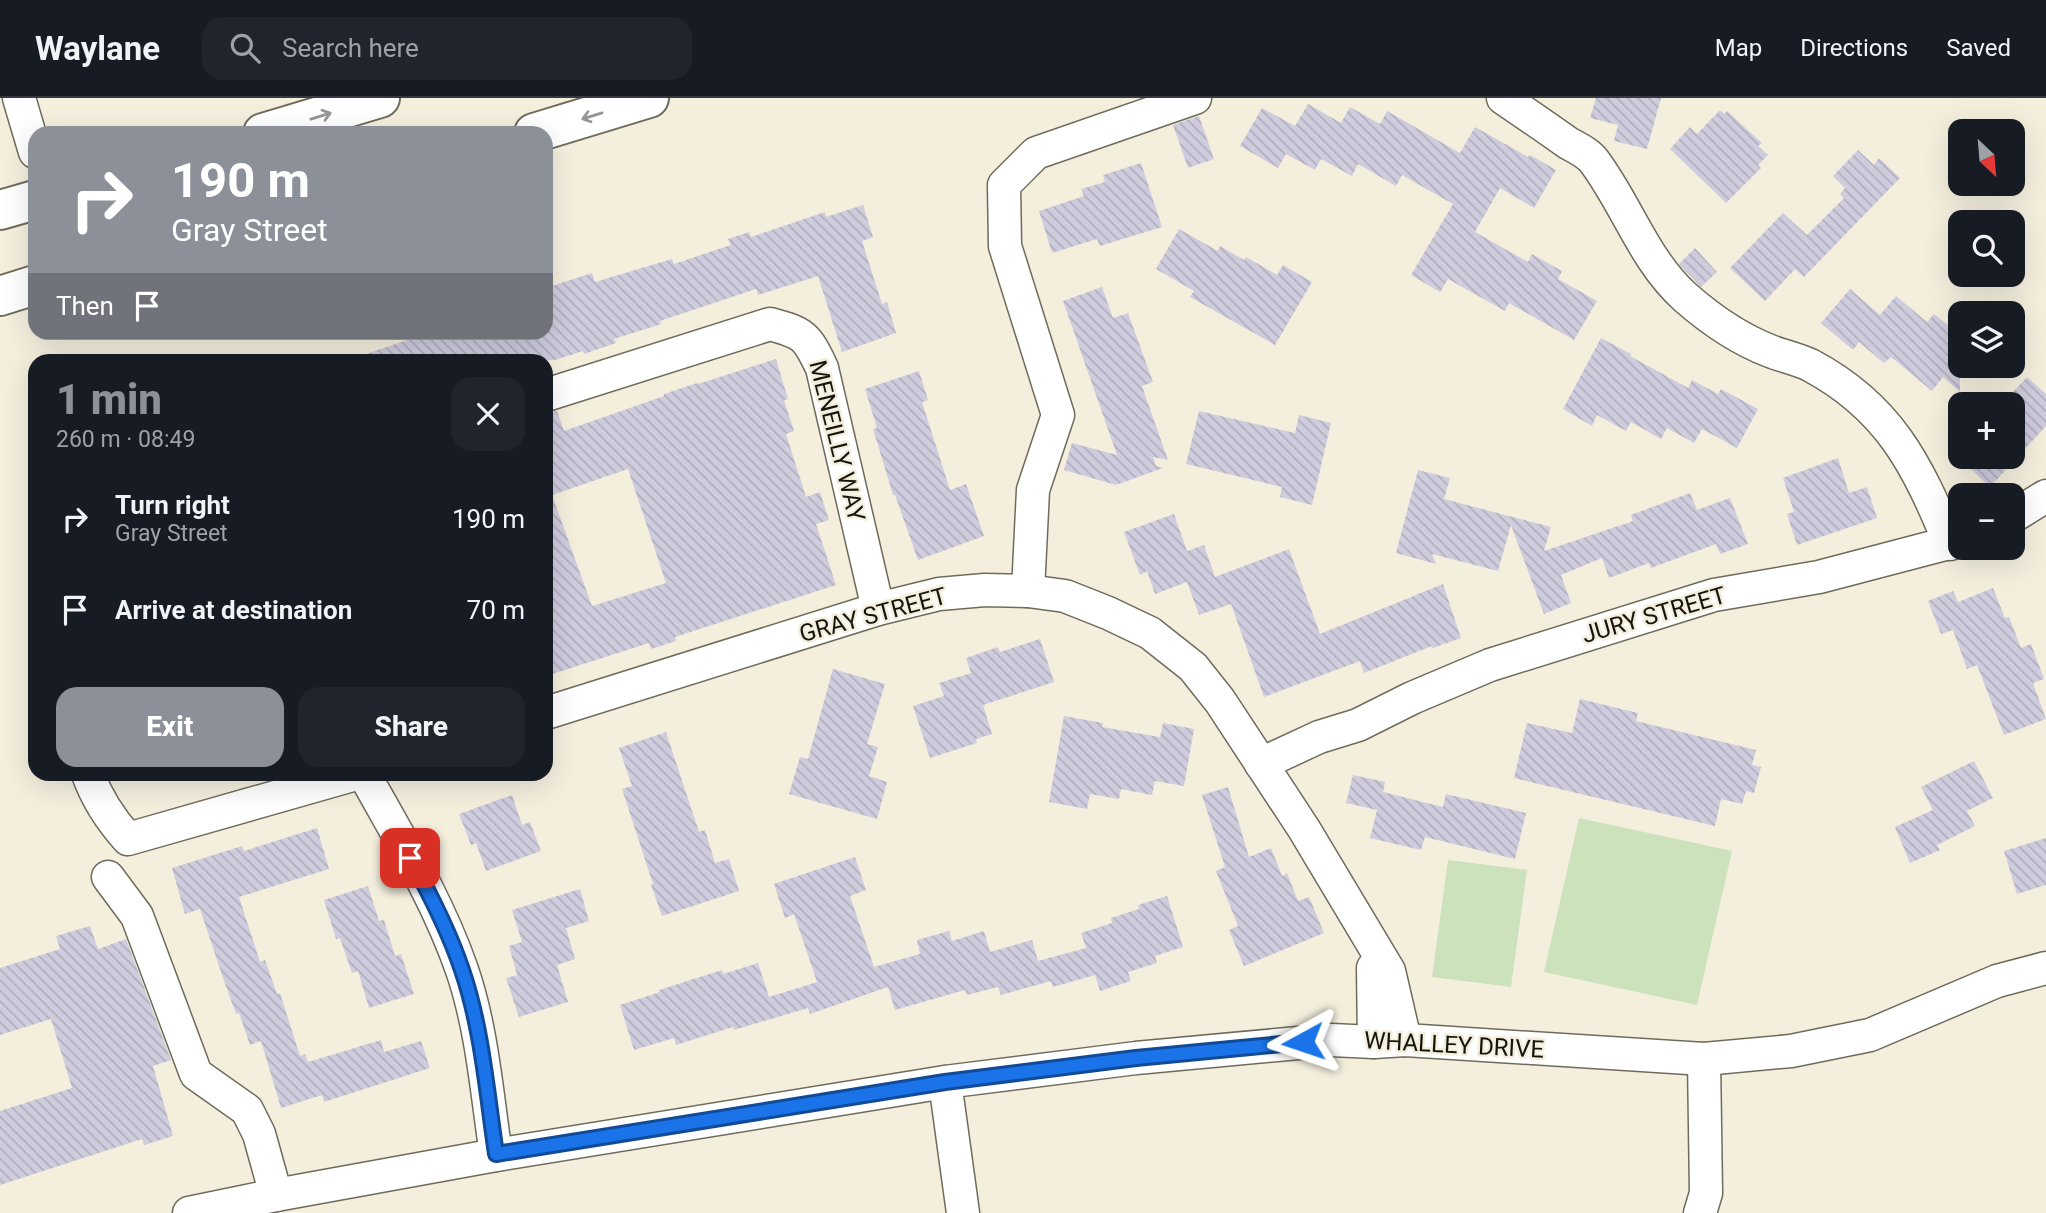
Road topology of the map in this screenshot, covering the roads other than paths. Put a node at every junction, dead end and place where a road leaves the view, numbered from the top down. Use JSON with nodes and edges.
{"nodes":[{"id":1,"x":380,"y":98,"type":"edge"},
{"id":2,"x":649,"y":98,"type":"edge"},
{"id":3,"x":1195,"y":98,"type":"edge"},
{"id":4,"x":1503,"y":98,"type":"edge"},
{"id":5,"x":20,"y":103,"type":"edge"},
{"id":6,"x":286,"y":126,"type":"edge"},
{"id":7,"x":553,"y":127,"type":"edge"},
{"id":8,"x":28,"y":129,"type":"edge"},
{"id":9,"x":28,"y":202,"type":"edge"},
{"id":10,"x":0,"y":210,"type":"edge"},
{"id":11,"x":28,"y":273,"type":"edge"},
{"id":12,"x":15,"y":291,"type":"edge"},
{"id":13,"x":553,"y":393,"type":"edge"},
{"id":14,"x":2046,"y":496,"type":"edge"},
{"id":15,"x":2025,"y":509,"type":"edge"},
{"id":16,"x":1948,"y":529,"type":"edge"},
{"id":17,"x":1948,"y":544,"type":"edge"},
{"id":18,"x":1028,"y":591,"type":"junction"},
{"id":19,"x":878,"y":609,"type":"junction"},
{"id":20,"x":553,"y":711,"type":"edge"},
{"id":21,"x":1266,"y":773,"type":"junction"},
{"id":22,"x":91,"y":781,"type":"edge"},
{"id":23,"x":331,"y":781,"type":"edge"},
{"id":24,"x":367,"y":781,"type":"edge"},
{"id":25,"x":108,"y":877,"type":"dead end"},
{"id":26,"x":1374,"y":949,"type":"junction"},
{"id":27,"x":2046,"y":968,"type":"edge"},
{"id":28,"x":1405,"y":1041,"type":"junction"},
{"id":29,"x":1374,"y":1042,"type":"junction"},
{"id":30,"x":1704,"y":1059,"type":"junction"},
{"id":31,"x":945,"y":1082,"type":"junction"},
{"id":32,"x":496,"y":1154,"type":"junction"},
{"id":33,"x":276,"y":1195,"type":"junction"},
{"id":34,"x":189,"y":1213,"type":"edge"},
{"id":35,"x":963,"y":1213,"type":"edge"},
{"id":36,"x":1700,"y":1213,"type":"edge"}],
"edges":[{"from":6,"to":1,"type":"highway","one_way":true},
{"from":2,"to":7,"type":"highway","one_way":true},
{"from":3,"to":18,"type":"street"},
{"from":4,"to":16,"type":"street"},
{"from":5,"to":8,"type":"street"},
{"from":9,"to":10,"type":"highway"},
{"from":11,"to":12,"type":"street"},
{"from":13,"to":19,"type":"street","name":"MENEILLY WAY"},
{"from":14,"to":15,"type":"street"},
{"from":17,"to":21,"type":"street","name":"JURY STREET"},
{"from":18,"to":19,"type":"street","name":"GRAY STREET"},
{"from":18,"to":21,"type":"street","name":"GRAY STREET"},
{"from":19,"to":20,"type":"street","name":"GRAY STREET"},
{"from":21,"to":26,"type":"street","name":"GRAY STREET"},
{"from":22,"to":23,"type":"street"},
{"from":24,"to":32,"type":"street"},
{"from":25,"to":33,"type":"street"},
{"from":26,"to":28,"type":"street","name":"GRAY STREET"},
{"from":26,"to":29,"type":"street"},
{"from":27,"to":30,"type":"street","name":"WHALLEY DRIVE"},
{"from":28,"to":29,"type":"street","name":"WHALLEY DRIVE"},
{"from":28,"to":30,"type":"street","name":"WHALLEY DRIVE"},
{"from":29,"to":31,"type":"street","name":"WHALLEY DRIVE"},
{"from":30,"to":36,"type":"street"},
{"from":31,"to":32,"type":"street","name":"WHALLEY DRIVE"},
{"from":31,"to":35,"type":"street"},
{"from":32,"to":33,"type":"street","name":"WHALLEY DRIVE"},
{"from":33,"to":34,"type":"street","name":"WHALLEY DRIVE"}]}
